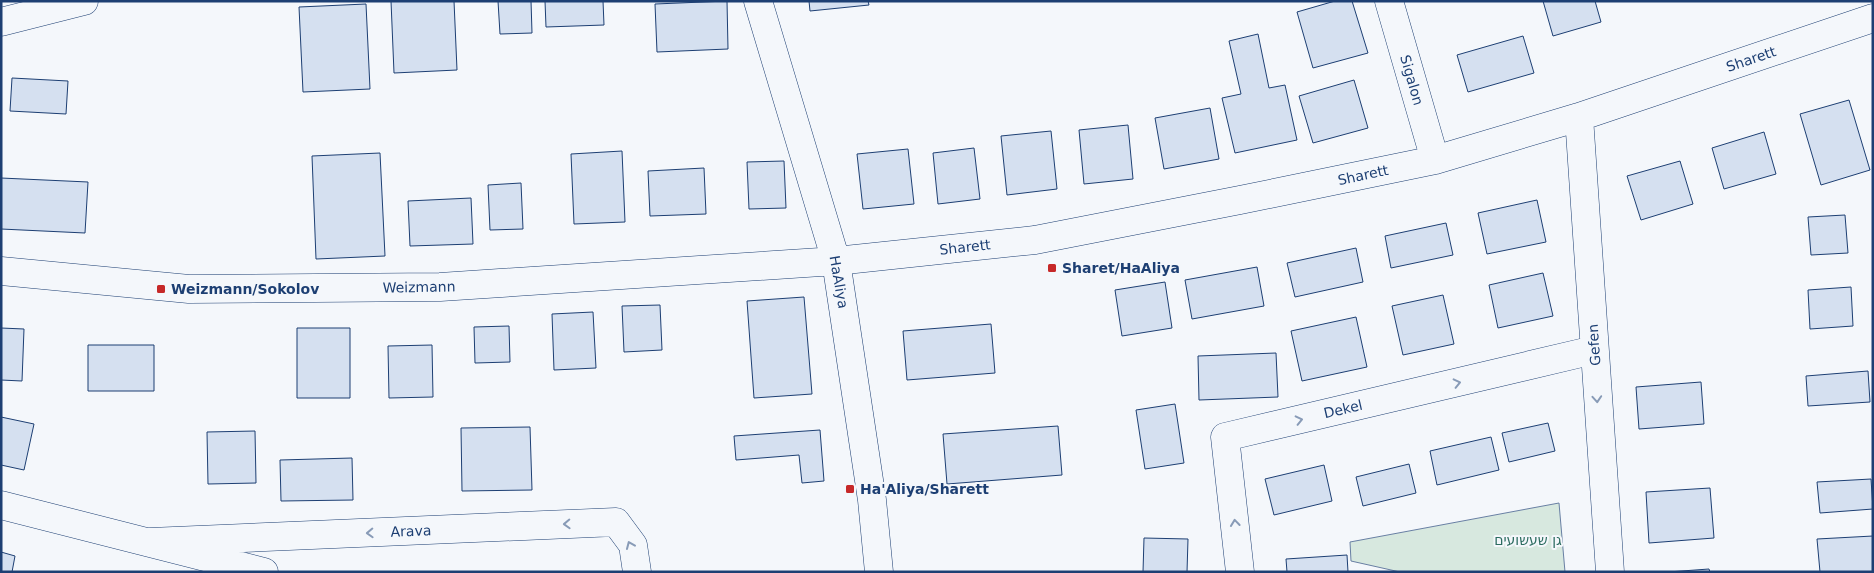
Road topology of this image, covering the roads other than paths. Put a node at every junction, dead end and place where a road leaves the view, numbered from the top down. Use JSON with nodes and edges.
{"nodes":[{"id":1,"x":84,"y":1,"type":"edge"},
{"id":2,"x":758,"y":1,"type":"edge"},
{"id":3,"x":1389,"y":1,"type":"edge"},
{"id":4,"x":1873,"y":18,"type":"edge"},
{"id":5,"x":1,"y":22,"type":"edge"},
{"id":6,"x":1579,"y":117,"type":"junction"},
{"id":7,"x":1435,"y":160,"type":"junction"},
{"id":8,"x":836,"y":261,"type":"junction"},
{"id":9,"x":1,"y":271,"type":"edge"},
{"id":10,"x":1594,"y":350,"type":"junction"},
{"id":11,"x":1,"y":505,"type":"edge"},
{"id":12,"x":150,"y":542,"type":"junction"},
{"id":13,"x":264,"y":572,"type":"edge"},
{"id":14,"x":637,"y":572,"type":"edge"},
{"id":15,"x":879,"y":572,"type":"edge"},
{"id":16,"x":1240,"y":572,"type":"edge"},
{"id":17,"x":1610,"y":572,"type":"edge"}],
"edges":[{"from":1,"to":5,"type":"street"},
{"from":2,"to":8,"type":"street","name":"HaAliya"},
{"from":3,"to":7,"type":"street","name":"Sigalon"},
{"from":4,"to":6,"type":"street","name":"Sharett"},
{"from":6,"to":7,"type":"street","name":"Sharett"},
{"from":6,"to":10,"type":"street","name":"Gefen"},
{"from":7,"to":8,"type":"street","name":"Sharett"},
{"from":8,"to":9,"type":"street","name":"Weizmann"},
{"from":8,"to":15,"type":"street","name":"HaAliya"},
{"from":16,"to":10,"type":"street","name":"Dekel","one_way":true},
{"from":10,"to":17,"type":"street","name":"Gefen","one_way":true},
{"from":11,"to":12,"type":"street","name":"Arava"},
{"from":12,"to":13,"type":"street","name":"Arava"},
{"from":14,"to":12,"type":"street","name":"Arava","one_way":true}]}
